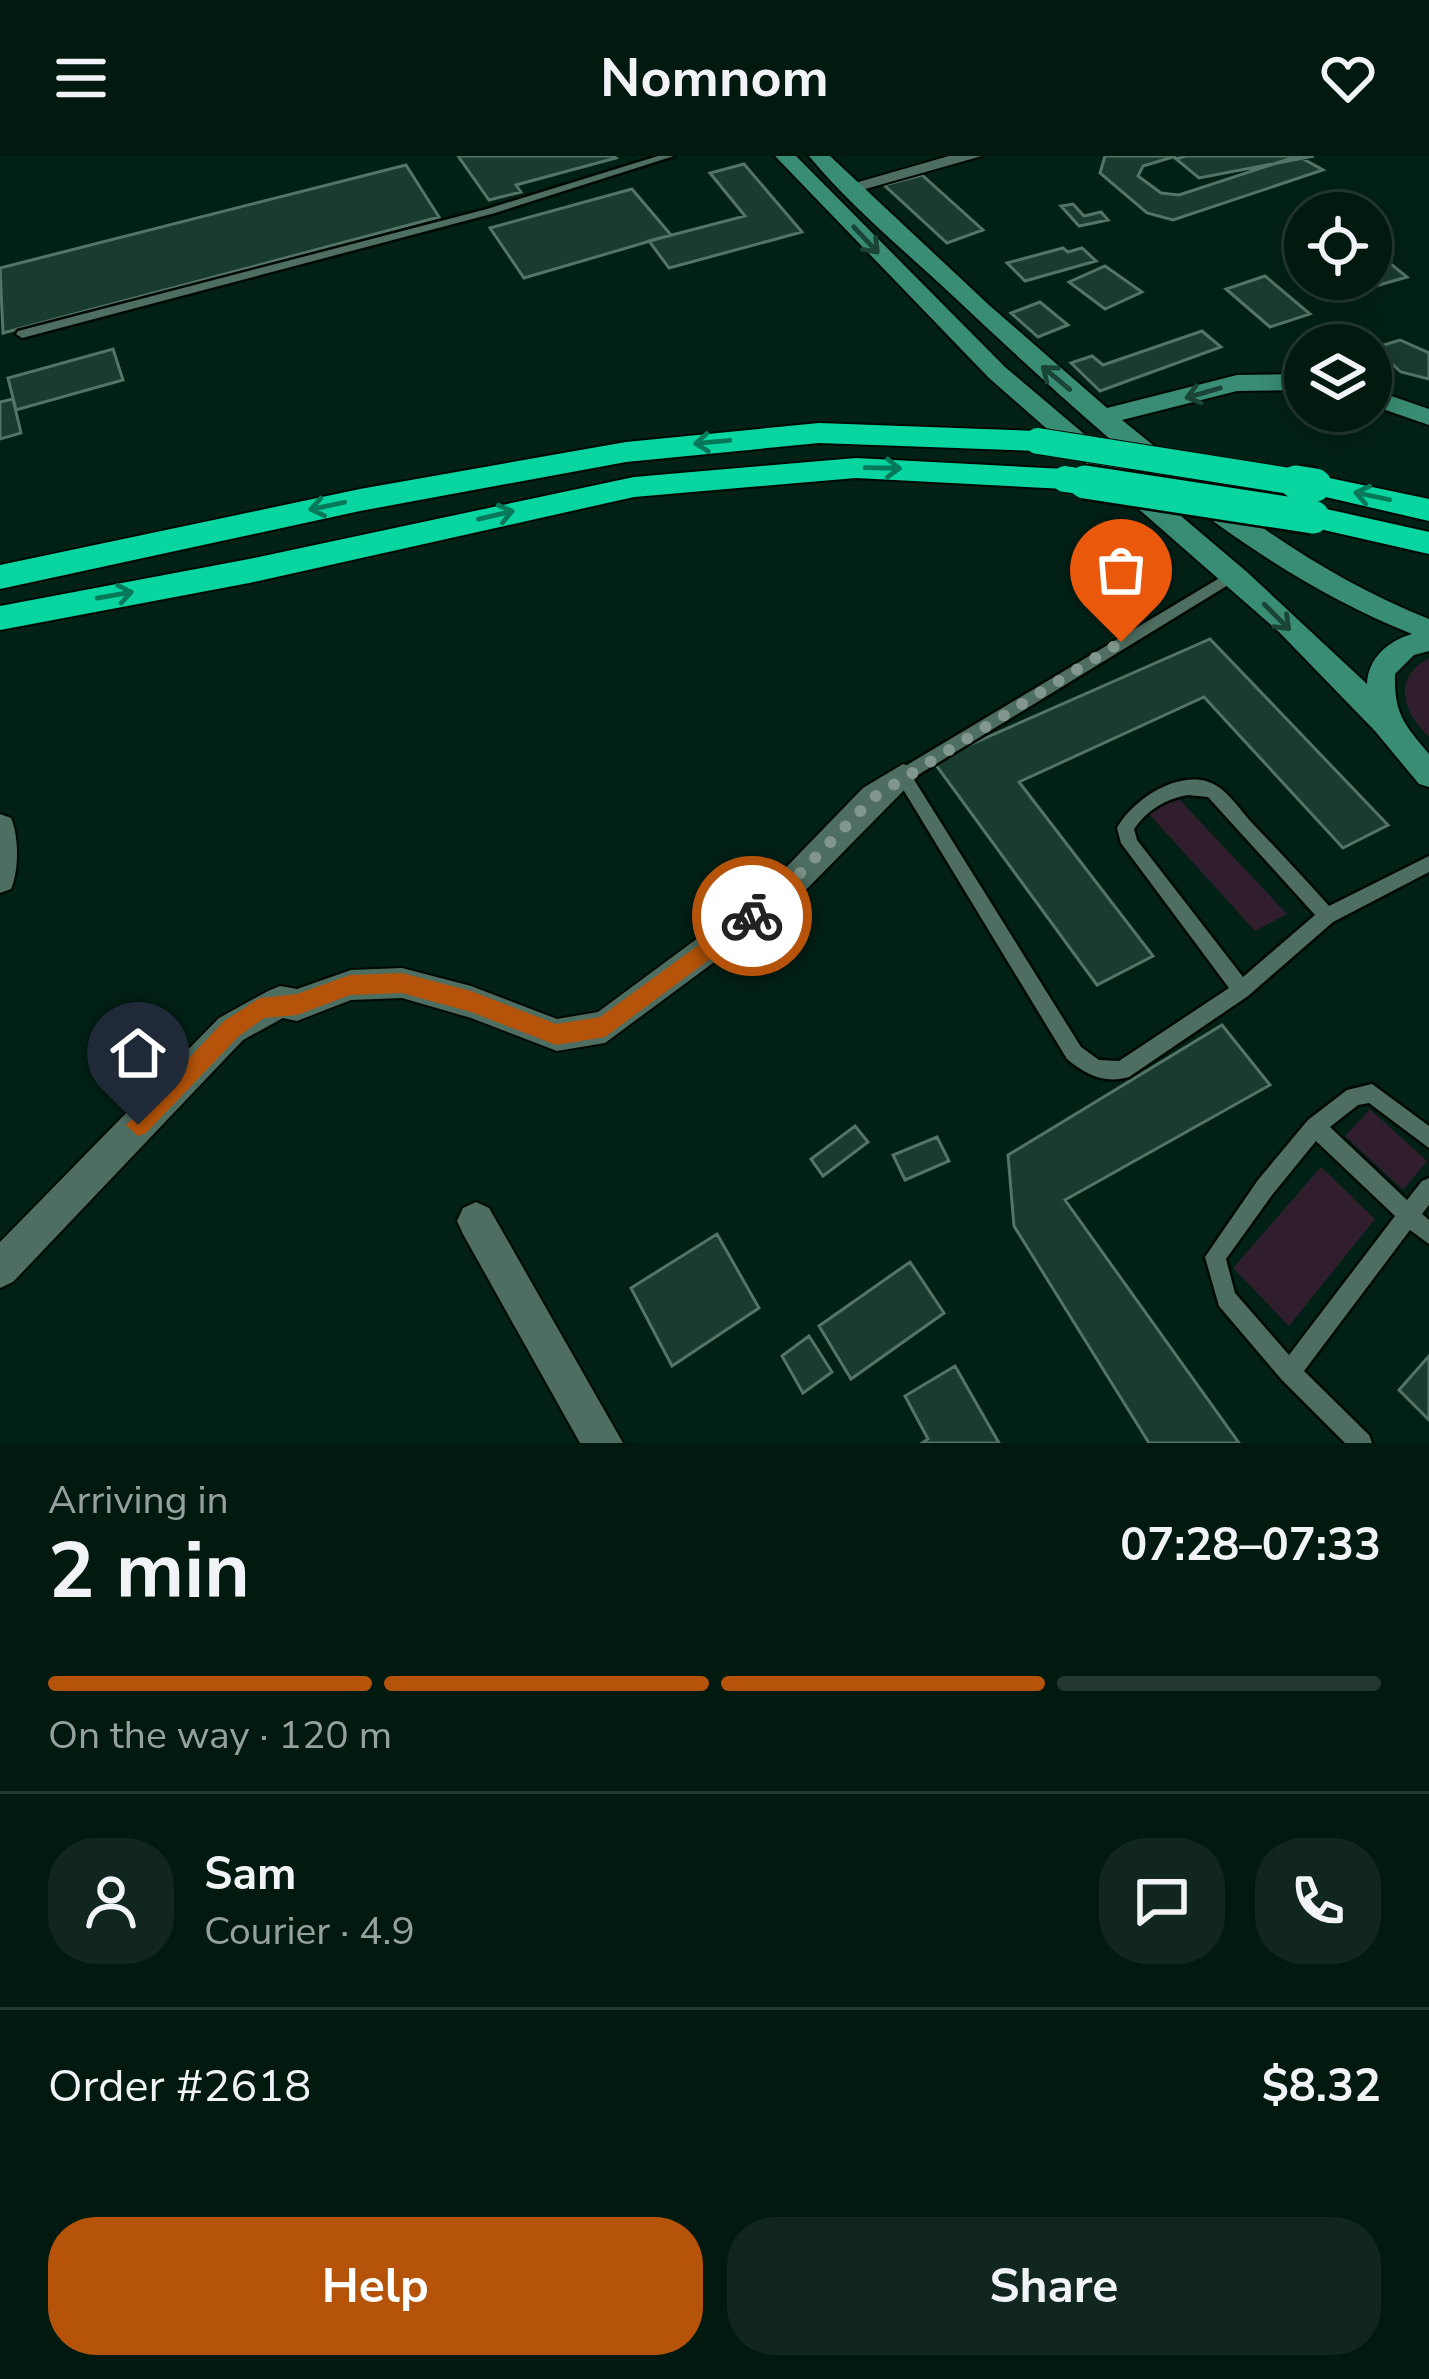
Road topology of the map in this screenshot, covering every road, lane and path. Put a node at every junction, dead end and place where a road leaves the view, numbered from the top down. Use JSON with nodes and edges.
{"nodes":[{"id":1,"x":669,"y":156,"type":"edge"},
{"id":2,"x":785,"y":156,"type":"edge"},
{"id":3,"x":819,"y":156,"type":"edge"},
{"id":4,"x":971,"y":156,"type":"edge"},
{"id":5,"x":851,"y":187,"type":"junction"},
{"id":6,"x":22,"y":334,"type":"dead end"},
{"id":7,"x":1284,"y":382,"type":"edge"},
{"id":8,"x":1392,"y":404,"type":"edge"},
{"id":9,"x":1102,"y":417,"type":"junction"},
{"id":10,"x":1429,"y":417,"type":"edge"},
{"id":11,"x":1429,"y":510,"type":"edge"},
{"id":12,"x":1429,"y":544,"type":"edge"},
{"id":13,"x":1233,"y":575,"type":"junction"},
{"id":14,"x":0,"y":577,"type":"edge"},
{"id":15,"x":0,"y":618,"type":"edge"},
{"id":16,"x":1429,"y":630,"type":"edge"},
{"id":17,"x":1429,"y":640,"type":"edge"},
{"id":18,"x":1403,"y":742,"type":"junction"},
{"id":19,"x":1429,"y":762,"type":"edge"},
{"id":20,"x":1429,"y":775,"type":"edge"},
{"id":21,"x":903,"y":776,"type":"junction"},
{"id":22,"x":0,"y":827,"type":"edge"},
{"id":23,"x":1429,"y":864,"type":"edge"},
{"id":24,"x":0,"y":879,"type":"edge"},
{"id":25,"x":1327,"y":916,"type":"junction"},
{"id":26,"x":1242,"y":990,"type":"junction"},
{"id":27,"x":1315,"y":1127,"type":"junction"},
{"id":28,"x":1429,"y":1138,"type":"edge"},
{"id":29,"x":1429,"y":1189,"type":"edge"},
{"id":30,"x":1408,"y":1215,"type":"junction"},
{"id":31,"x":476,"y":1221,"type":"dead end"},
{"id":32,"x":1429,"y":1234,"type":"edge"},
{"id":33,"x":0,"y":1269,"type":"edge"},
{"id":34,"x":1289,"y":1372,"type":"junction"},
{"id":35,"x":603,"y":1443,"type":"edge"},
{"id":36,"x":1361,"y":1443,"type":"edge"}],
"edges":[{"from":1,"to":6,"type":"lane"},
{"from":2,"to":13,"type":"main road","one_way":true},
{"from":3,"to":5,"type":"main road"},
{"from":4,"to":5,"type":"street"},
{"from":9,"to":5,"type":"main road","one_way":true},
{"from":7,"to":9,"type":"main road","one_way":true},
{"from":8,"to":10,"type":"main road"},
{"from":9,"to":16,"type":"main road"},
{"from":11,"to":14,"type":"highway","one_way":true,"bridge":true},
{"from":15,"to":12,"type":"highway","one_way":true,"bridge":true},
{"from":13,"to":18,"type":"main road","one_way":true},
{"from":13,"to":21,"type":"lane"},
{"from":17,"to":18,"type":"main road"},
{"from":18,"to":19,"type":"main road"},
{"from":18,"to":20,"type":"main road"},
{"from":21,"to":26,"type":"lane"},
{"from":21,"to":33,"type":"street"},
{"from":22,"to":24,"type":"street"},
{"from":23,"to":25,"type":"lane"},
{"from":25,"to":26,"type":"lane"},
{"from":25,"to":26,"type":"lane"},
{"from":27,"to":28,"type":"lane"},
{"from":27,"to":30,"type":"lane"},
{"from":27,"to":34,"type":"lane"},
{"from":29,"to":30,"type":"lane"},
{"from":30,"to":32,"type":"lane"},
{"from":30,"to":34,"type":"lane"},
{"from":31,"to":35,"type":"street"},
{"from":34,"to":36,"type":"lane"}]}
